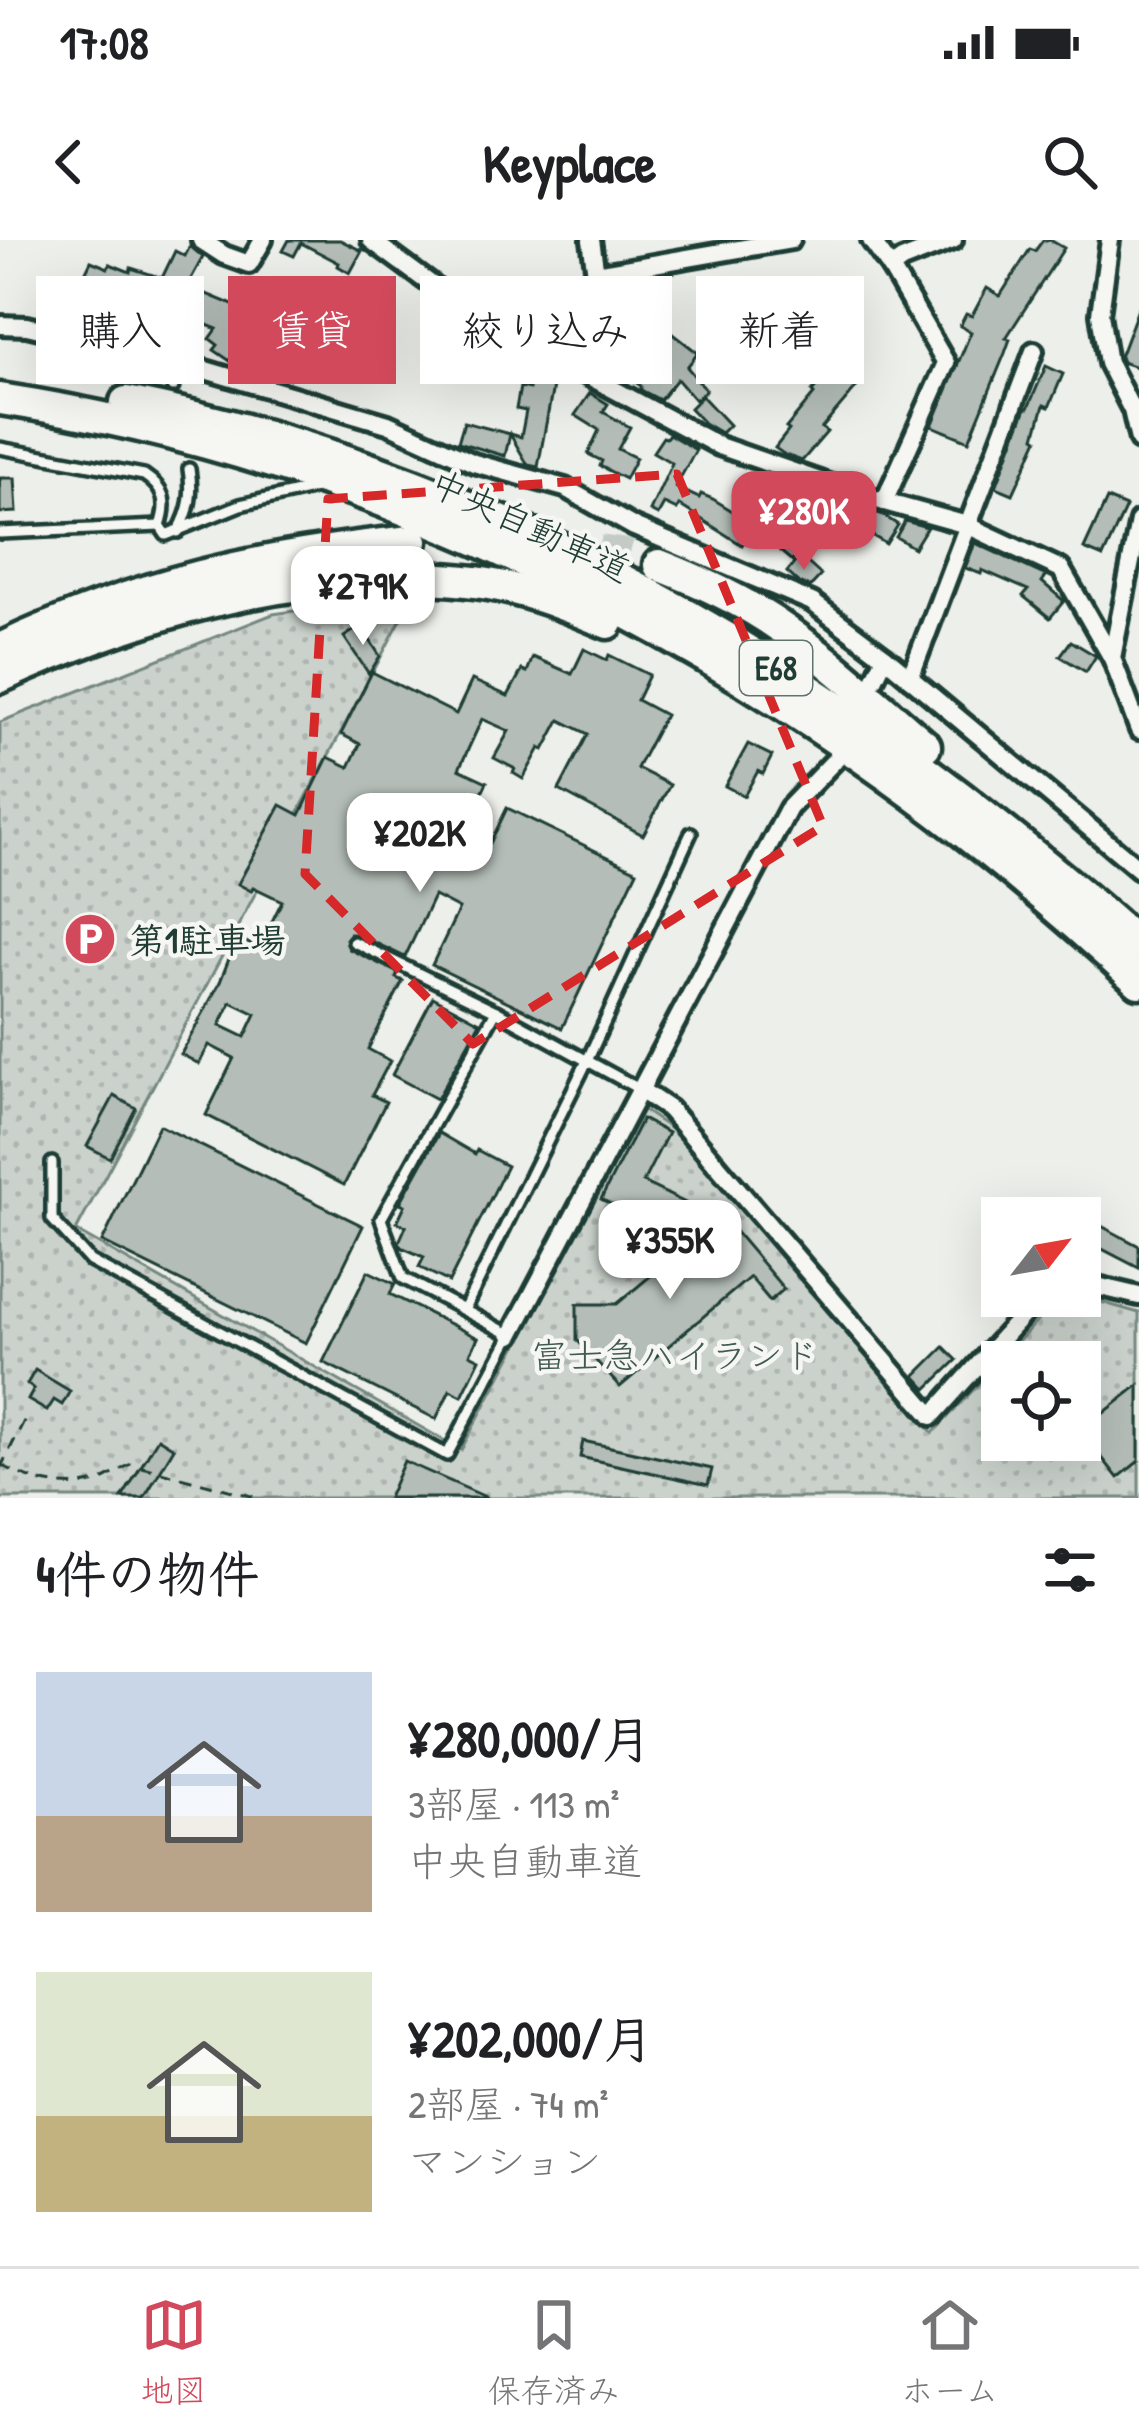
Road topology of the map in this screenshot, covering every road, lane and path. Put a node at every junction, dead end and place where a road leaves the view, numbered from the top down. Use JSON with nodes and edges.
{"nodes":[{"id":1,"x":201,"y":240,"type":"edge"},
{"id":2,"x":263,"y":240,"type":"edge"},
{"id":3,"x":371,"y":240,"type":"edge"},
{"id":4,"x":591,"y":240,"type":"edge"},
{"id":5,"x":679,"y":240,"type":"edge"},
{"id":6,"x":791,"y":240,"type":"edge"},
{"id":7,"x":871,"y":240,"type":"edge"},
{"id":8,"x":953,"y":240,"type":"edge"},
{"id":9,"x":1110,"y":240,"type":"edge"},
{"id":10,"x":679,"y":260,"type":"junction"},
{"id":11,"x":891,"y":268,"type":"junction"},
{"id":12,"x":596,"y":274,"type":"junction"},
{"id":13,"x":420,"y":276,"type":"edge"},
{"id":14,"x":594,"y":276,"type":"edge"},
{"id":15,"x":0,"y":325,"type":"edge"},
{"id":16,"x":36,"y":328,"type":"edge"},
{"id":17,"x":1034,"y":351,"type":"dead end"},
{"id":18,"x":204,"y":370,"type":"edge"},
{"id":19,"x":0,"y":383,"type":"edge"},
{"id":20,"x":173,"y":384,"type":"edge"},
{"id":21,"x":604,"y":384,"type":"edge"},
{"id":22,"x":173,"y":387,"type":"dead end"},
{"id":23,"x":0,"y":399,"type":"edge"},
{"id":24,"x":1139,"y":440,"type":"edge"},
{"id":25,"x":0,"y":448,"type":"edge"},
{"id":26,"x":189,"y":469,"type":"dead end"},
{"id":27,"x":334,"y":484,"type":"junction"},
{"id":28,"x":884,"y":502,"type":"junction"},
{"id":29,"x":1139,"y":521,"type":"edge"},
{"id":30,"x":967,"y":525,"type":"junction"},
{"id":31,"x":160,"y":526,"type":"junction"},
{"id":32,"x":178,"y":532,"type":"junction"},
{"id":33,"x":0,"y":533,"type":"edge"},
{"id":34,"x":412,"y":541,"type":"dead end"},
{"id":35,"x":659,"y":565,"type":"tunnel mouth"},
{"id":36,"x":0,"y":649,"type":"edge"},
{"id":37,"x":885,"y":657,"type":"junction"},
{"id":38,"x":1112,"y":658,"type":"junction"},
{"id":39,"x":0,"y":677,"type":"edge"},
{"id":40,"x":910,"y":678,"type":"junction"},
{"id":41,"x":874,"y":680,"type":"dead end"},
{"id":42,"x":1139,"y":730,"type":"edge"},
{"id":43,"x":836,"y":759,"type":"dead end"},
{"id":44,"x":873,"y":762,"type":"junction"},
{"id":45,"x":691,"y":833,"type":"dead end"},
{"id":46,"x":1139,"y":868,"type":"edge"},
{"id":47,"x":1139,"y":935,"type":"edge"},
{"id":48,"x":354,"y":942,"type":"dead end"},
{"id":49,"x":1139,"y":946,"type":"edge"},
{"id":50,"x":1139,"y":982,"type":"edge"},
{"id":51,"x":496,"y":1011,"type":"junction"},
{"id":52,"x":587,"y":1060,"type":"junction"},
{"id":53,"x":639,"y":1089,"type":"junction"},
{"id":54,"x":52,"y":1163,"type":"dead end"},
{"id":55,"x":1101,"y":1287,"type":"edge"},
{"id":56,"x":1139,"y":1296,"type":"edge"},
{"id":57,"x":464,"y":1310,"type":"junction"},
{"id":58,"x":1021,"y":1317,"type":"edge"},
{"id":59,"x":512,"y":1335,"type":"junction"},
{"id":60,"x":28,"y":1413,"type":"dead end"},
{"id":61,"x":1,"y":1467,"type":"edge"},
{"id":62,"x":259,"y":1498,"type":"edge"}],
"edges":[{"from":1,"to":2,"type":"street"},
{"from":3,"to":13,"type":"street"},
{"from":4,"to":12,"type":"street"},
{"from":5,"to":10,"type":"street"},
{"from":6,"to":10,"type":"street"},
{"from":7,"to":11,"type":"street"},
{"from":8,"to":11,"type":"street"},
{"from":9,"to":24,"type":"street"},
{"from":10,"to":12,"type":"street"},
{"from":11,"to":28,"type":"street"},
{"from":12,"to":14,"type":"street"},
{"from":15,"to":16,"type":"street"},
{"from":17,"to":30,"type":"street"},
{"from":18,"to":37,"type":"street"},
{"from":19,"to":49,"type":"highway","name":"中央自動車道","number":"E68"},
{"from":20,"to":22,"type":"lane"},
{"from":21,"to":28,"type":"street"},
{"from":23,"to":27,"type":"highway","name":"中央自動車道","number":"E68"},
{"from":25,"to":31,"type":"lane"},
{"from":26,"to":32,"type":"lane"},
{"from":27,"to":32,"type":"lane"},
{"from":27,"to":44,"type":"highway","name":"中央自動車道","number":"E68"},
{"from":28,"to":30,"type":"street"},
{"from":29,"to":38,"type":"street"},
{"from":30,"to":38,"type":"street"},
{"from":30,"to":40,"type":"street"},
{"from":31,"to":32,"type":"lane"},
{"from":31,"to":33,"type":"lane"},
{"from":34,"to":36,"type":"highway"},
{"from":35,"to":47,"type":"highway"},
{"from":37,"to":40,"type":"street"},
{"from":37,"to":41,"type":"street"},
{"from":38,"to":42,"type":"street"},
{"from":39,"to":44,"type":"highway"},
{"from":40,"to":46,"type":"street"},
{"from":43,"to":53,"type":"street"},
{"from":44,"to":50,"type":"highway","name":"中央自動車道","number":"E68"},
{"from":45,"to":52,"type":"lane"},
{"from":48,"to":51,"type":"lane"},
{"from":51,"to":52,"type":"lane"},
{"from":51,"to":57,"type":"lane"},
{"from":52,"to":53,"type":"lane"},
{"from":52,"to":57,"type":"lane"},
{"from":53,"to":58,"type":"street"},
{"from":53,"to":59,"type":"street"},
{"from":54,"to":59,"type":"lane"},
{"from":55,"to":56,"type":"street"},
{"from":57,"to":59,"type":"lane"},
{"from":60,"to":61,"type":"path"},
{"from":61,"to":62,"type":"path"}]}
